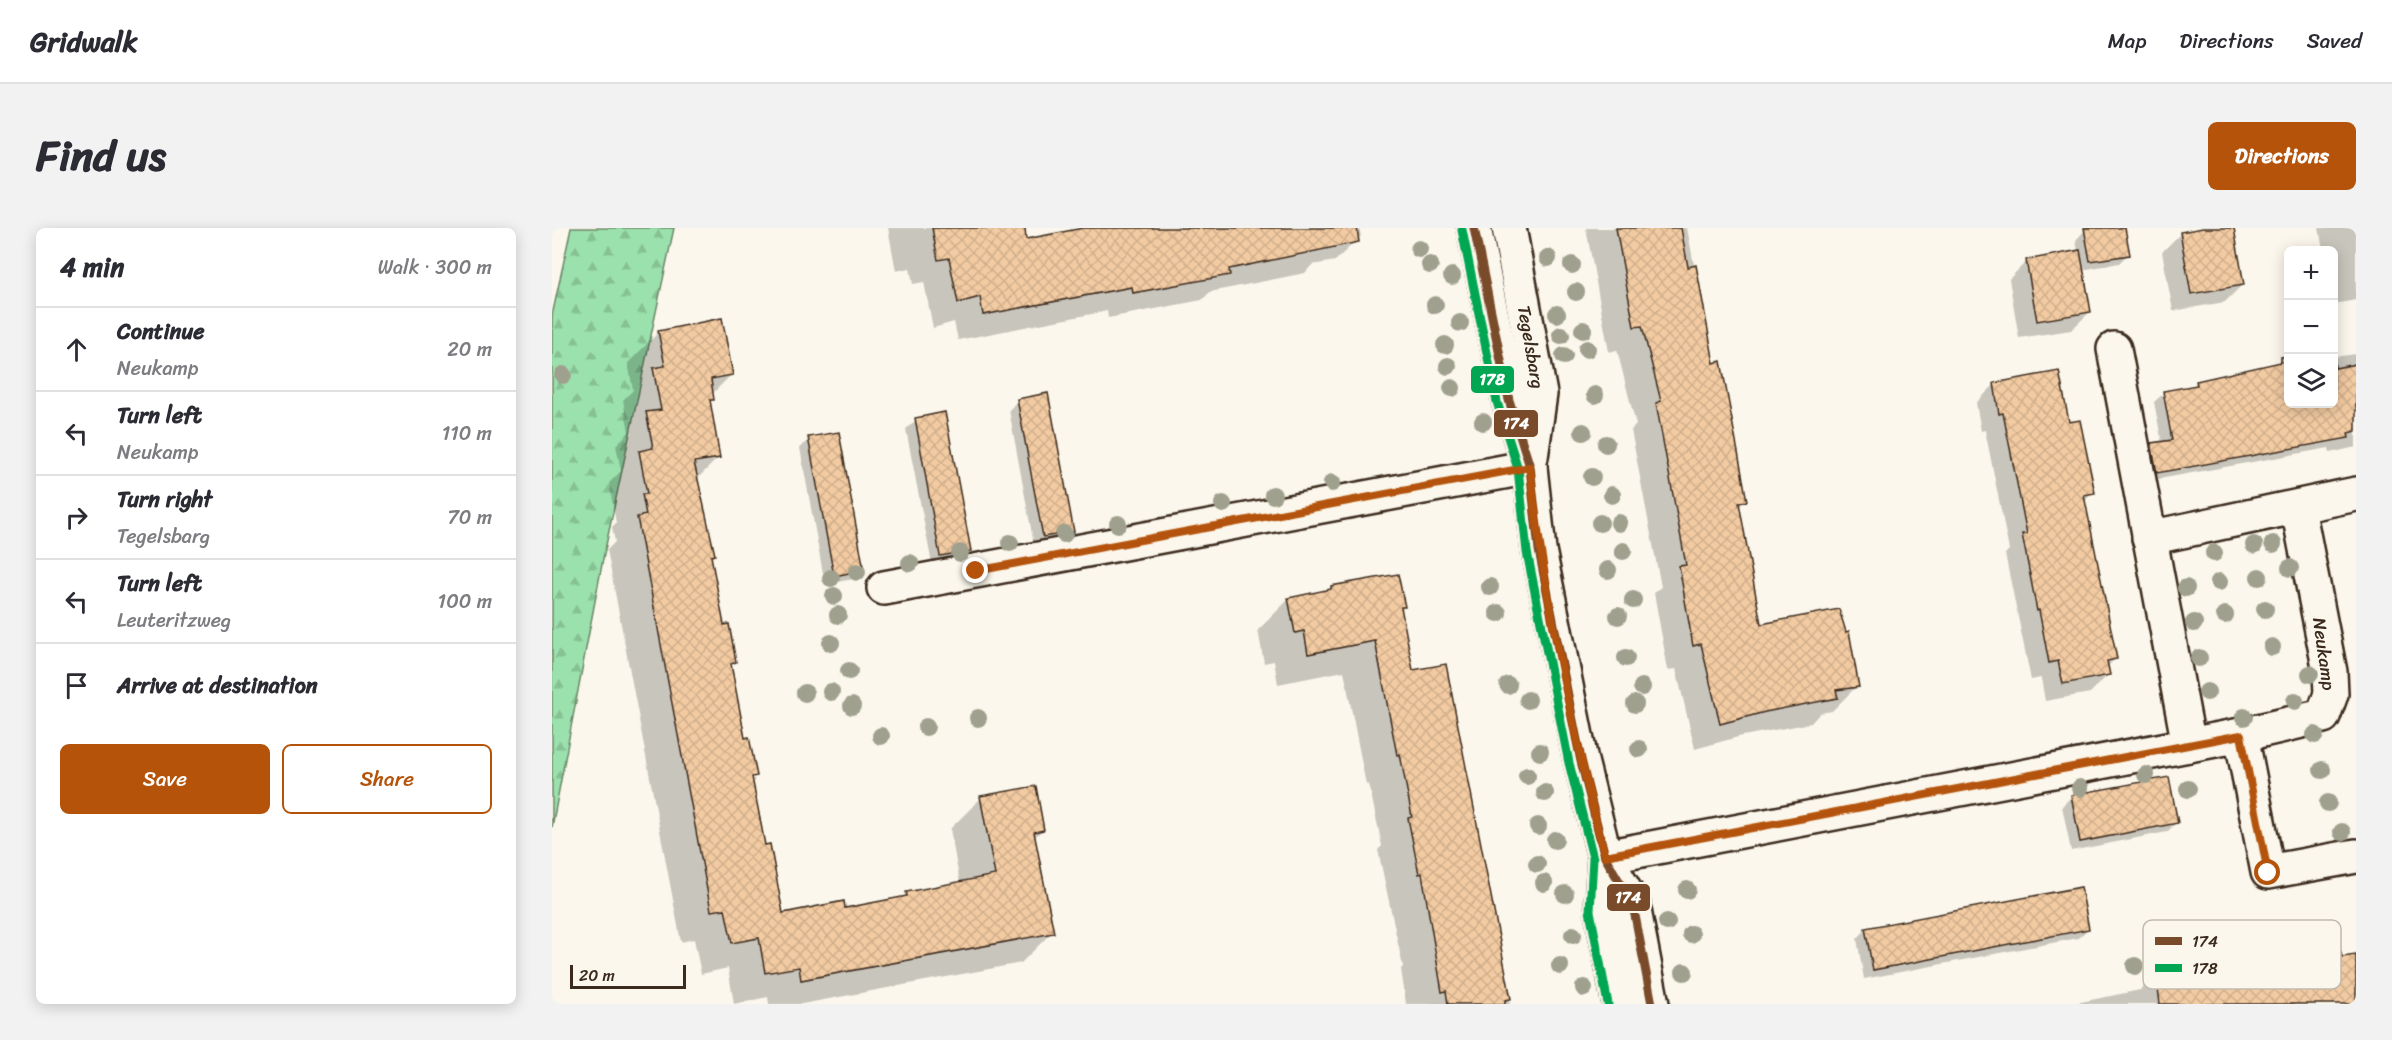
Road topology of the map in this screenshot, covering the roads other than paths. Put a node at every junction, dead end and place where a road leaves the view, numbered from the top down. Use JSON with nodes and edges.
{"nodes":[{"id":1,"x":1474,"y":228,"type":"edge"},
{"id":2,"x":1509,"y":228,"type":"edge"},
{"id":3,"x":2114,"y":349,"type":"dead end"},
{"id":4,"x":1530,"y":467,"type":"junction"},
{"id":5,"x":2356,"y":494,"type":"edge"},
{"id":6,"x":2298,"y":508,"type":"junction"},
{"id":7,"x":2149,"y":538,"type":"junction"},
{"id":8,"x":884,"y":588,"type":"dead end"},
{"id":9,"x":2241,"y":735,"type":"junction"},
{"id":10,"x":2189,"y":745,"type":"junction"},
{"id":11,"x":1605,"y":856,"type":"junction"},
{"id":12,"x":2356,"y":856,"type":"edge"},
{"id":13,"x":1620,"y":1004,"type":"edge"},
{"id":14,"x":1652,"y":1004,"type":"edge"}],
"edges":[{"from":1,"to":4,"type":"street","name":"Tegelsbarg"},
{"from":2,"to":4,"type":"street","name":"Tegelsbarg"},
{"from":3,"to":7,"type":"street"},
{"from":4,"to":8,"type":"street"},
{"from":4,"to":11,"type":"street","name":"Tegelsbarg"},
{"from":5,"to":6,"type":"street"},
{"from":6,"to":7,"type":"street"},
{"from":6,"to":9,"type":"street","name":"Neukamp"},
{"from":7,"to":10,"type":"street"},
{"from":9,"to":10,"type":"street","name":"Neukamp"},
{"from":9,"to":12,"type":"street"},
{"from":10,"to":11,"type":"street","name":"Neukamp"},
{"from":11,"to":13,"type":"street","name":"Tegelsbarg"},
{"from":11,"to":14,"type":"street","name":"Tegelsbarg"}]}
